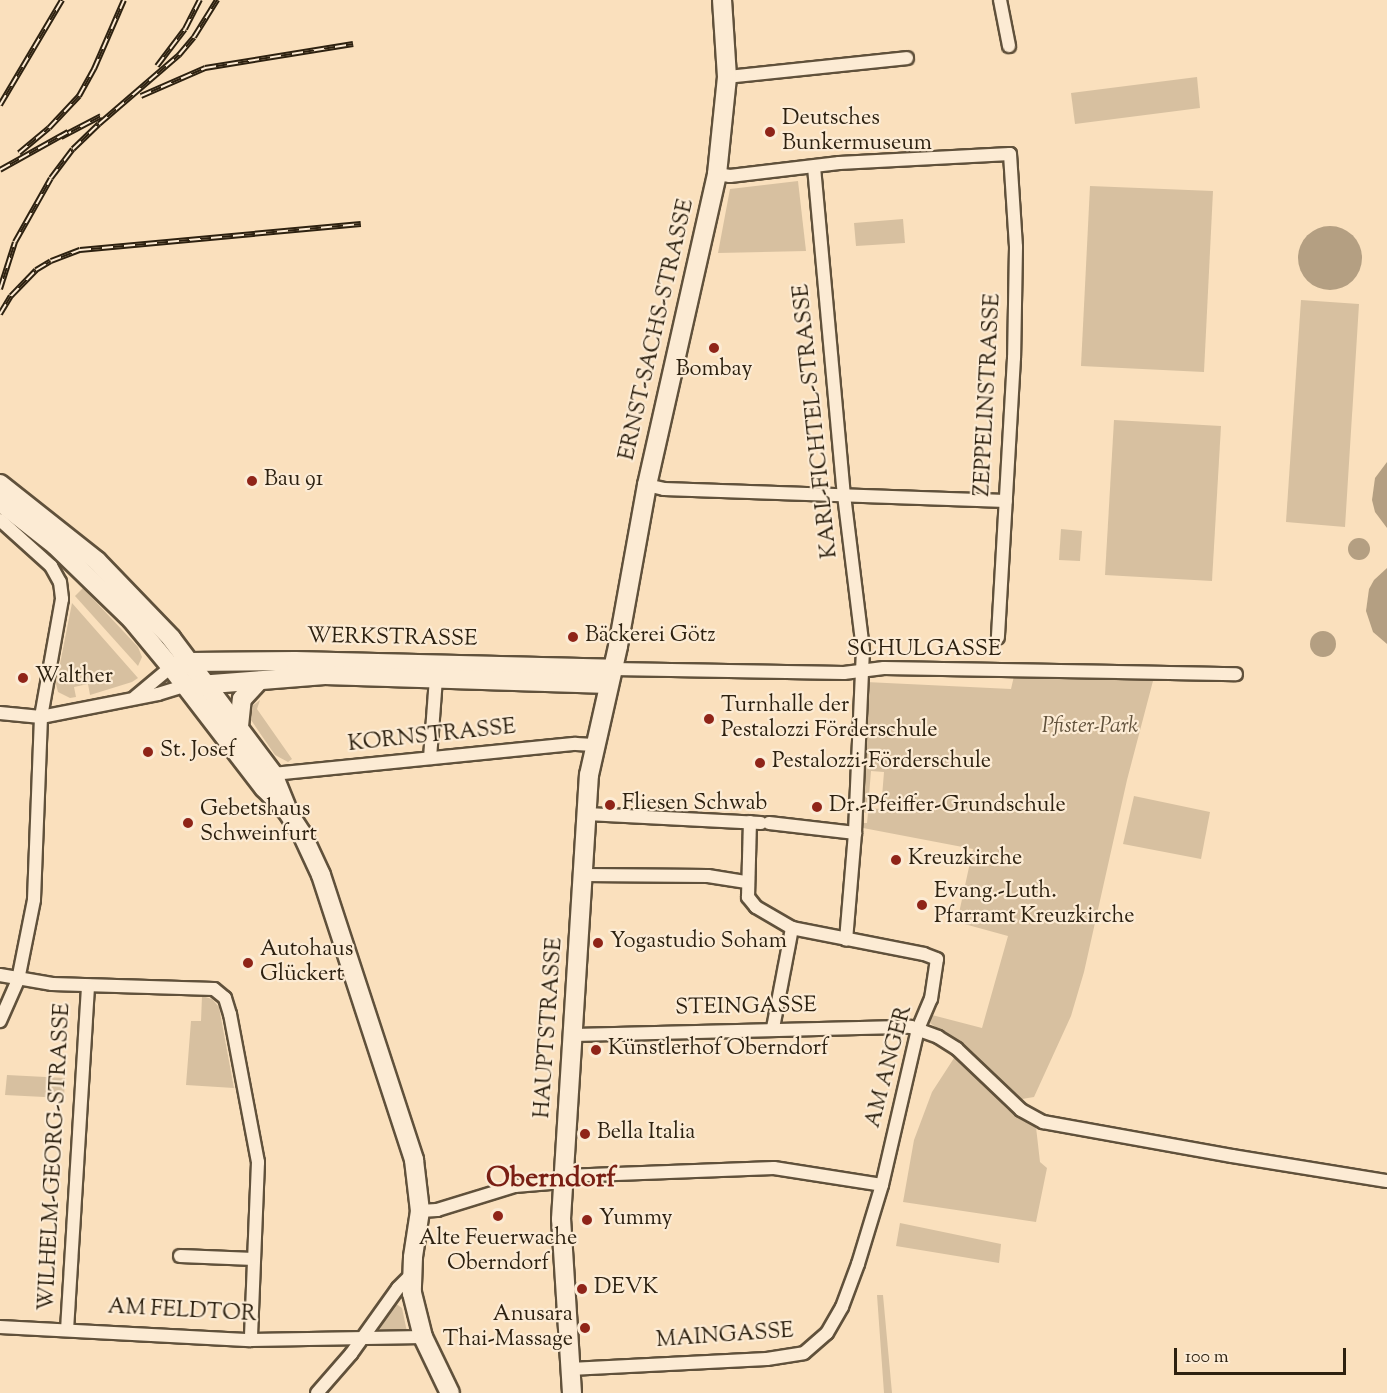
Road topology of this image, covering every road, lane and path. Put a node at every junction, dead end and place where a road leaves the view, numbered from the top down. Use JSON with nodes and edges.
{"nodes":[{"id":1,"x":722,"y":0,"type":"edge"},
{"id":2,"x":1000,"y":0,"type":"edge"},
{"id":3,"x":1009,"y":46,"type":"dead end"},
{"id":4,"x":907,"y":58,"type":"dead end"},
{"id":5,"x":727,"y":77,"type":"junction"},
{"id":6,"x":814,"y":167,"type":"junction"},
{"id":7,"x":717,"y":174,"type":"junction"},
{"id":8,"x":0,"y":484,"type":"edge"},
{"id":9,"x":647,"y":485,"type":"junction"},
{"id":10,"x":844,"y":495,"type":"junction"},
{"id":11,"x":1006,"y":501,"type":"junction"},
{"id":12,"x":0,"y":502,"type":"edge"},
{"id":13,"x":0,"y":520,"type":"edge"},
{"id":14,"x":92,"y":567,"type":"junction"},
{"id":15,"x":998,"y":638,"type":"dead end"},
{"id":16,"x":191,"y":662,"type":"junction"},
{"id":17,"x":171,"y":667,"type":"junction"},
{"id":18,"x":864,"y":671,"type":"junction"},
{"id":19,"x":1236,"y":674,"type":"dead end"},
{"id":20,"x":611,"y":676,"type":"junction"},
{"id":21,"x":436,"y":678,"type":"junction"},
{"id":22,"x":259,"y":681,"type":"junction"},
{"id":23,"x":206,"y":684,"type":"junction"},
{"id":24,"x":185,"y":686,"type":"junction"},
{"id":25,"x":134,"y":697,"type":"junction"},
{"id":26,"x":0,"y":713,"type":"edge"},
{"id":27,"x":41,"y":717,"type":"junction"},
{"id":28,"x":239,"y":726,"type":"junction"},
{"id":29,"x":594,"y":745,"type":"junction"},
{"id":30,"x":430,"y":758,"type":"junction"},
{"id":31,"x":273,"y":774,"type":"junction"},
{"id":32,"x":287,"y":811,"type":"junction"},
{"id":33,"x":587,"y":814,"type":"junction"},
{"id":34,"x":760,"y":823,"type":"junction"},
{"id":35,"x":855,"y":833,"type":"junction"},
{"id":36,"x":584,"y":875,"type":"junction"},
{"id":37,"x":747,"y":882,"type":"junction"},
{"id":38,"x":792,"y":928,"type":"junction"},
{"id":39,"x":846,"y":940,"type":"junction"},
{"id":40,"x":0,"y":975,"type":"edge"},
{"id":41,"x":18,"y":980,"type":"junction"},
{"id":42,"x":88,"y":986,"type":"junction"},
{"id":43,"x":0,"y":1020,"type":"edge"},
{"id":44,"x":773,"y":1028,"type":"junction"},
{"id":45,"x":918,"y":1029,"type":"junction"},
{"id":46,"x":574,"y":1035,"type":"junction"},
{"id":47,"x":564,"y":1179,"type":"junction"},
{"id":48,"x":1387,"y":1181,"type":"edge"},
{"id":49,"x":882,"y":1185,"type":"junction"},
{"id":50,"x":420,"y":1211,"type":"junction"},
{"id":51,"x":180,"y":1256,"type":"dead end"},
{"id":52,"x":254,"y":1259,"type":"junction"},
{"id":53,"x":411,"y":1275,"type":"junction"},
{"id":54,"x":0,"y":1327,"type":"edge"},
{"id":55,"x":67,"y":1330,"type":"junction"},
{"id":56,"x":423,"y":1337,"type":"junction"},
{"id":57,"x":251,"y":1340,"type":"junction"},
{"id":58,"x":362,"y":1340,"type":"junction"},
{"id":59,"x":570,"y":1369,"type":"junction"},
{"id":60,"x":316,"y":1393,"type":"edge"},
{"id":61,"x":450,"y":1393,"type":"edge"},
{"id":62,"x":572,"y":1393,"type":"edge"}],
"edges":[{"from":1,"to":5,"type":"main road","name":"ERNST-SACHS-STRASSE"},
{"from":2,"to":3,"type":"street"},
{"from":4,"to":5,"type":"street"},
{"from":5,"to":7,"type":"main road","name":"ERNST-SACHS-STRASSE"},
{"from":6,"to":7,"type":"street"},
{"from":6,"to":10,"type":"street","name":"KARL-FICHTEL-STRASSE"},
{"from":6,"to":11,"type":"street","name":"ZEPPELINSTRASSE"},
{"from":7,"to":9,"type":"main road","name":"ERNST-SACHS-STRASSE"},
{"from":8,"to":14,"type":"main road"},
{"from":9,"to":10,"type":"street"},
{"from":9,"to":20,"type":"main road","name":"ERNST-SACHS-STRASSE"},
{"from":10,"to":11,"type":"street"},
{"from":10,"to":18,"type":"street","name":"KARL-FICHTEL-STRASSE"},
{"from":11,"to":15,"type":"street","name":"ZEPPELINSTRASSE"},
{"from":12,"to":14,"type":"main road"},
{"from":13,"to":27,"type":"street"},
{"from":14,"to":16,"type":"main road"},
{"from":14,"to":17,"type":"main road"},
{"from":16,"to":17,"type":"main road","name":"WERKSTRASSE"},
{"from":16,"to":20,"type":"main road","name":"WERKSTRASSE"},
{"from":16,"to":23,"type":"main road"},
{"from":17,"to":24,"type":"main road"},
{"from":17,"to":25,"type":"street"},
{"from":18,"to":19,"type":"street","name":"SCHULGASSE"},
{"from":18,"to":20,"type":"street","name":"SCHULGASSE"},
{"from":18,"to":35,"type":"street","name":"KARL-FICHTEL-STRASSE"},
{"from":20,"to":21,"type":"main road","name":"WERKSTRASSE"},
{"from":20,"to":29,"type":"main road","name":"HAUPTSTRASSE"},
{"from":21,"to":22,"type":"main road","name":"WERKSTRASSE"},
{"from":21,"to":30,"type":"street"},
{"from":22,"to":23,"type":"main road","name":"WERKSTRASSE"},
{"from":22,"to":28,"type":"main road"},
{"from":23,"to":24,"type":"main road","name":"WERKSTRASSE"},
{"from":23,"to":28,"type":"main road"},
{"from":24,"to":25,"type":"street"},
{"from":24,"to":32,"type":"main road"},
{"from":25,"to":27,"type":"street"},
{"from":26,"to":27,"type":"street"},
{"from":27,"to":41,"type":"street"},
{"from":28,"to":31,"type":"main road"},
{"from":29,"to":30,"type":"street","name":"KORNSTRASSE"},
{"from":29,"to":33,"type":"main road","name":"HAUPTSTRASSE"},
{"from":30,"to":31,"type":"street","name":"KORNSTRASSE"},
{"from":31,"to":32,"type":"main road"},
{"from":32,"to":50,"type":"main road"},
{"from":33,"to":34,"type":"street"},
{"from":33,"to":36,"type":"main road","name":"HAUPTSTRASSE"},
{"from":34,"to":35,"type":"street"},
{"from":34,"to":37,"type":"street"},
{"from":35,"to":39,"type":"street","name":"KARL-FICHTEL-STRASSE"},
{"from":36,"to":37,"type":"street"},
{"from":36,"to":46,"type":"main road","name":"HAUPTSTRASSE"},
{"from":37,"to":38,"type":"street"},
{"from":38,"to":39,"type":"street"},
{"from":38,"to":44,"type":"street"},
{"from":39,"to":45,"type":"street","name":"AM ANGER"},
{"from":40,"to":41,"type":"street"},
{"from":41,"to":42,"type":"street"},
{"from":41,"to":43,"type":"street"},
{"from":42,"to":52,"type":"street"},
{"from":42,"to":55,"type":"street","name":"WILHELM-GEORG-STRASSE"},
{"from":44,"to":45,"type":"street","name":"STEINGASSE"},
{"from":44,"to":46,"type":"street","name":"STEINGASSE"},
{"from":45,"to":48,"type":"street"},
{"from":45,"to":49,"type":"street","name":"AM ANGER"},
{"from":46,"to":47,"type":"main road","name":"HAUPTSTRASSE"},
{"from":47,"to":49,"type":"street"},
{"from":47,"to":50,"type":"street"},
{"from":47,"to":59,"type":"main road","name":"HAUPTSTRASSE"},
{"from":49,"to":59,"type":"street","name":"MAINGASSE"},
{"from":50,"to":53,"type":"main road"},
{"from":51,"to":52,"type":"street"},
{"from":52,"to":57,"type":"street"},
{"from":53,"to":56,"type":"main road"},
{"from":53,"to":58,"type":"street"},
{"from":54,"to":55,"type":"street","name":"AM FELDTOR"},
{"from":55,"to":57,"type":"street","name":"AM FELDTOR"},
{"from":56,"to":58,"type":"street","name":"AM FELDTOR"},
{"from":56,"to":61,"type":"main road"},
{"from":57,"to":58,"type":"street","name":"AM FELDTOR"},
{"from":58,"to":60,"type":"street"},
{"from":59,"to":62,"type":"main road","name":"HAUPTSTRASSE"}]}
